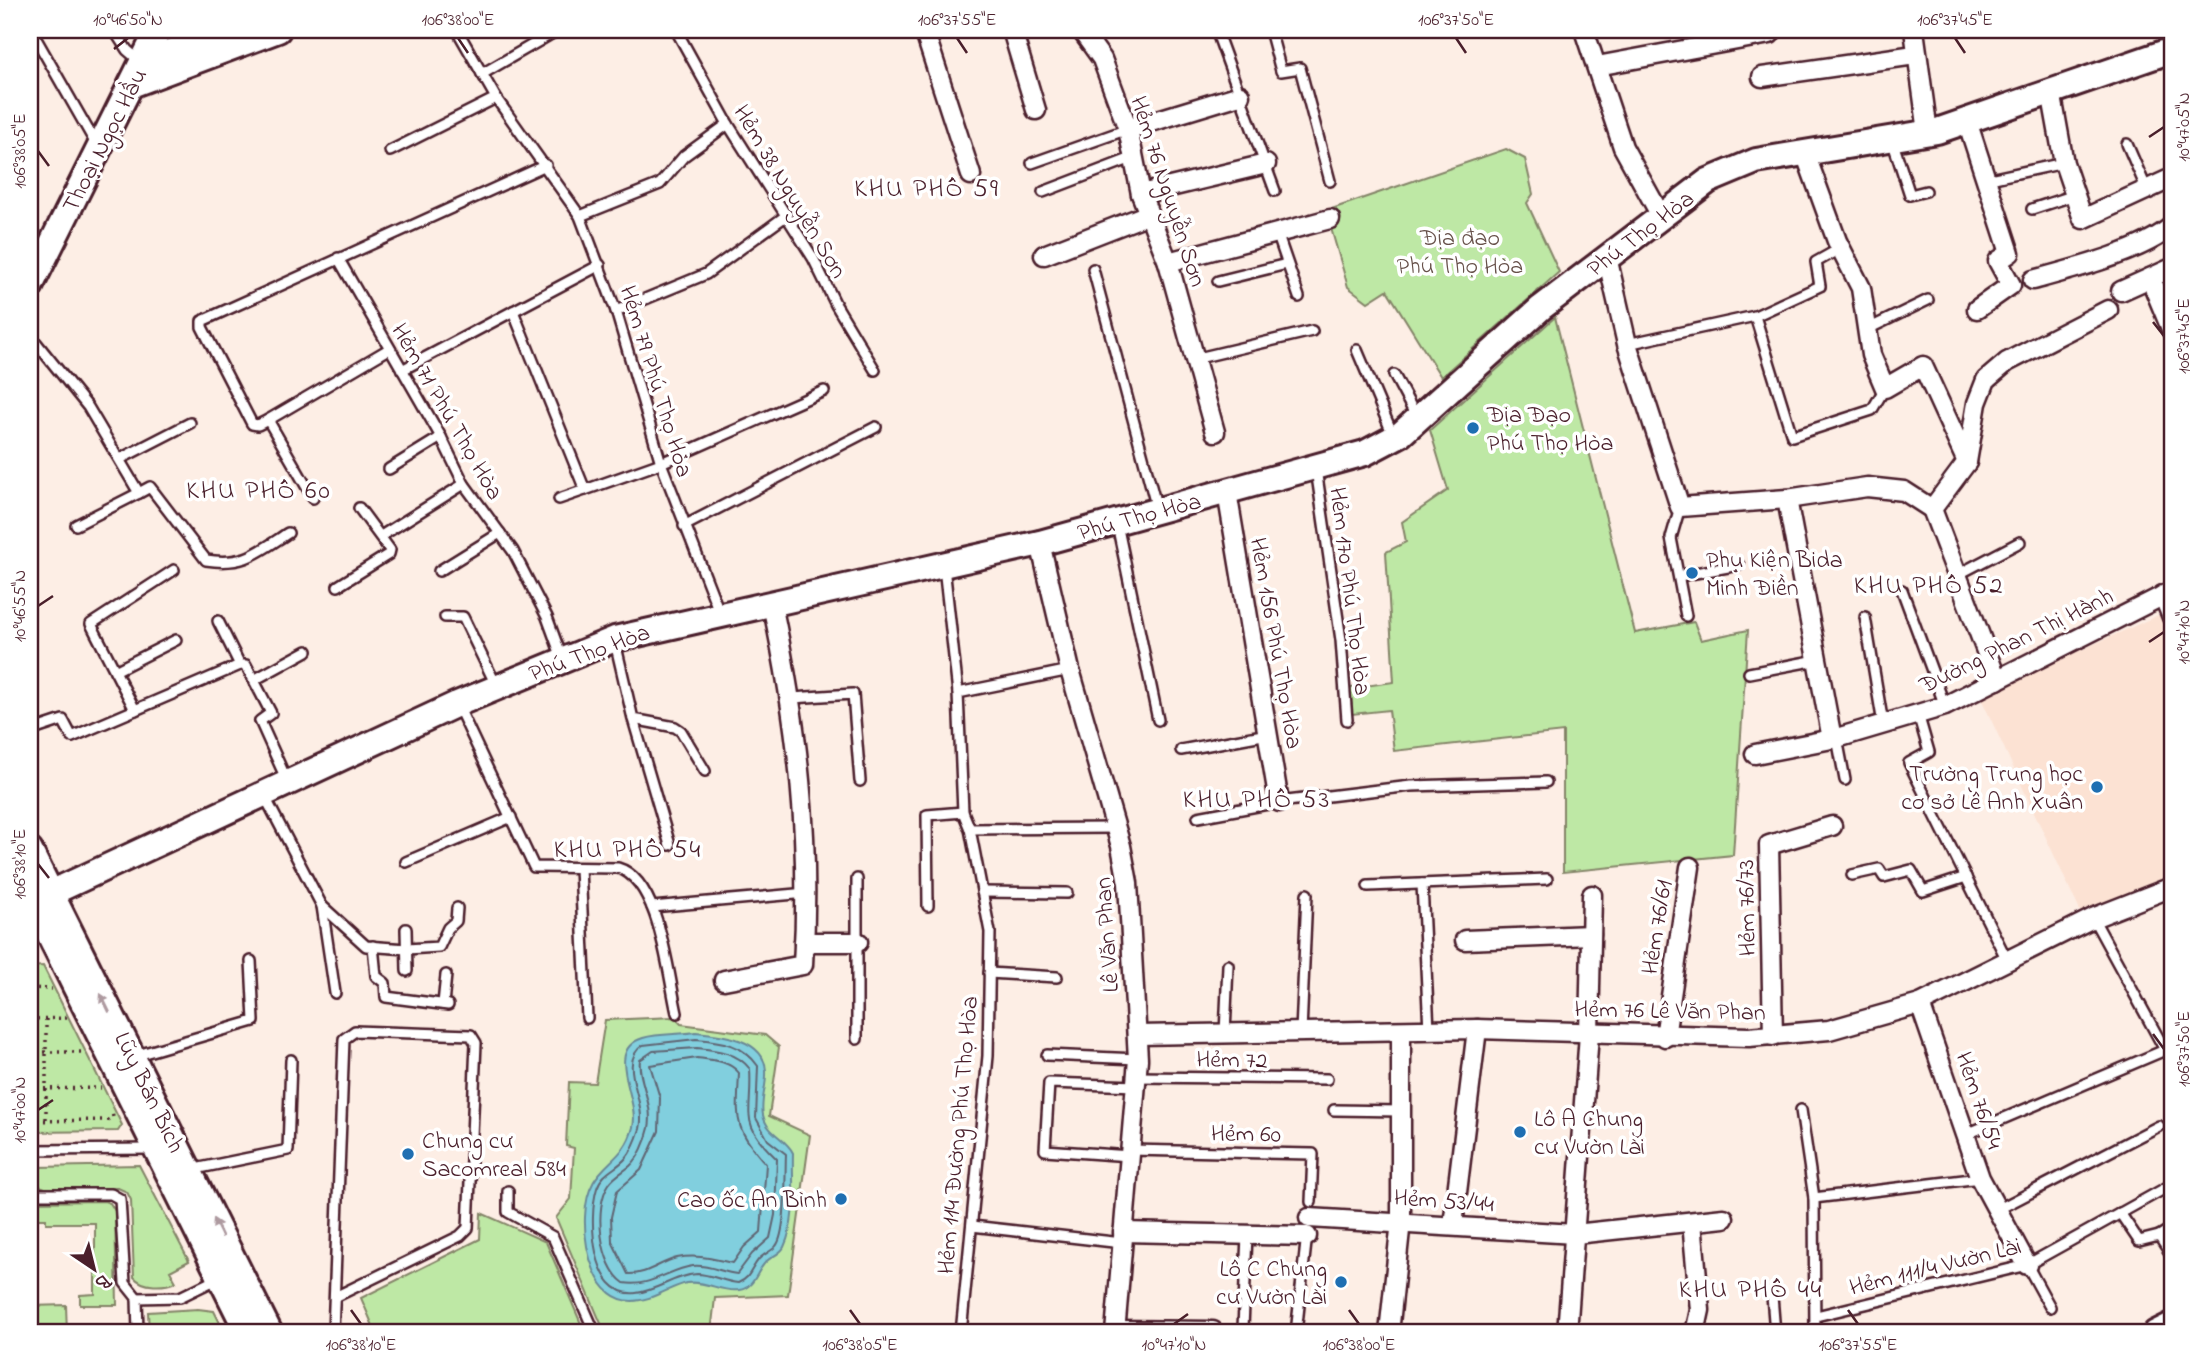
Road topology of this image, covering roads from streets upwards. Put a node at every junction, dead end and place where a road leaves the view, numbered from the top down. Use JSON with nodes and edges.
{"nodes":[{"id":1,"x":158,"y":30,"type":"edge"},
{"id":2,"x":228,"y":30,"type":"edge"},
{"id":3,"x":278,"y":30,"type":"edge"},
{"id":4,"x":924,"y":30,"type":"edge"},
{"id":5,"x":1012,"y":30,"type":"edge"},
{"id":6,"x":1081,"y":30,"type":"edge"},
{"id":7,"x":1584,"y":30,"type":"edge"},
{"id":8,"x":1914,"y":30,"type":"edge"},
{"id":9,"x":1770,"y":34,"type":"dead end"},
{"id":10,"x":1915,"y":55,"type":"junction"},
{"id":11,"x":2170,"y":55,"type":"edge"},
{"id":12,"x":1597,"y":66,"type":"junction"},
{"id":13,"x":137,"y":74,"type":"junction"},
{"id":14,"x":1762,"y":77,"type":"dead end"},
{"id":15,"x":2051,"y":92,"type":"junction"},
{"id":16,"x":1240,"y":95,"type":"road end"},
{"id":17,"x":1036,"y":110,"type":"dead end"},
{"id":18,"x":1967,"y":121,"type":"junction"},
{"id":19,"x":1128,"y":129,"type":"junction"},
{"id":20,"x":1928,"y":132,"type":"junction"},
{"id":21,"x":1805,"y":153,"type":"junction"},
{"id":22,"x":1266,"y":164,"type":"road end"},
{"id":23,"x":971,"y":175,"type":"dead end"},
{"id":24,"x":2172,"y":178,"type":"edge"},
{"id":25,"x":1141,"y":194,"type":"junction"},
{"id":26,"x":1149,"y":214,"type":"junction"},
{"id":27,"x":1661,"y":216,"type":"junction"},
{"id":28,"x":1330,"y":219,"type":"dead end"},
{"id":29,"x":2172,"y":226,"type":"edge"},
{"id":30,"x":1044,"y":256,"type":"dead end"},
{"id":31,"x":1607,"y":257,"type":"junction"},
{"id":32,"x":1168,"y":262,"type":"junction"},
{"id":33,"x":2172,"y":268,"type":"edge"},
{"id":34,"x":2150,"y":278,"type":"junction"},
{"id":35,"x":2033,"y":280,"type":"dead end"},
{"id":36,"x":30,"y":287,"type":"edge"},
{"id":37,"x":2121,"y":291,"type":"dead end"},
{"id":38,"x":1978,"y":309,"type":"dead end"},
{"id":39,"x":2108,"y":310,"type":"dead end"},
{"id":40,"x":2172,"y":331,"type":"edge"},
{"id":41,"x":1215,"y":432,"type":"dead end"},
{"id":42,"x":1967,"y":462,"type":"junction"},
{"id":43,"x":1227,"y":492,"type":"junction"},
{"id":44,"x":1787,"y":499,"type":"junction"},
{"id":45,"x":1932,"y":509,"type":"junction"},
{"id":46,"x":1040,"y":543,"type":"junction"},
{"id":47,"x":2168,"y":593,"type":"edge"},
{"id":48,"x":772,"y":604,"type":"junction"},
{"id":49,"x":2172,"y":617,"type":"edge"},
{"id":50,"x":1997,"y":680,"type":"junction"},
{"id":51,"x":1834,"y":738,"type":"junction"},
{"id":52,"x":1755,"y":754,"type":"dead end"},
{"id":53,"x":1279,"y":802,"type":"road end"},
{"id":54,"x":1832,"y":826,"type":"dead end"},
{"id":55,"x":30,"y":851,"type":"edge"},
{"id":56,"x":1690,"y":867,"type":"dead end"},
{"id":57,"x":2172,"y":887,"type":"edge"},
{"id":58,"x":40,"y":895,"type":"edge"},
{"id":59,"x":1592,"y":895,"type":"dead end"},
{"id":60,"x":1591,"y":935,"type":"junction"},
{"id":61,"x":1465,"y":940,"type":"dead end"},
{"id":62,"x":804,"y":942,"type":"junction"},
{"id":63,"x":858,"y":942,"type":"road end"},
{"id":64,"x":724,"y":980,"type":"dead end"},
{"id":65,"x":1920,"y":1004,"type":"junction"},
{"id":66,"x":1477,"y":1030,"type":"junction"},
{"id":67,"x":1401,"y":1031,"type":"junction"},
{"id":68,"x":1589,"y":1034,"type":"junction"},
{"id":69,"x":1138,"y":1035,"type":"junction"},
{"id":70,"x":1773,"y":1036,"type":"junction"},
{"id":71,"x":1665,"y":1037,"type":"junction"},
{"id":72,"x":1310,"y":1210,"type":"road end"},
{"id":73,"x":1724,"y":1218,"type":"dead end"},
{"id":74,"x":1401,"y":1221,"type":"junction"},
{"id":75,"x":1692,"y":1222,"type":"junction"},
{"id":76,"x":1453,"y":1225,"type":"junction"},
{"id":77,"x":1575,"y":1234,"type":"junction"},
{"id":78,"x":1307,"y":1236,"type":"road end"},
{"id":79,"x":1123,"y":1237,"type":"junction"},
{"id":80,"x":2027,"y":1265,"type":"road end"},
{"id":81,"x":229,"y":1273,"type":"junction"},
{"id":82,"x":2172,"y":1325,"type":"edge"},
{"id":83,"x":1115,"y":1331,"type":"edge"},
{"id":84,"x":1213,"y":1331,"type":"dead end"},
{"id":85,"x":248,"y":1333,"type":"edge"},
{"id":86,"x":270,"y":1333,"type":"edge"},
{"id":87,"x":1390,"y":1333,"type":"edge"},
{"id":88,"x":1567,"y":1333,"type":"edge"},
{"id":89,"x":1695,"y":1333,"type":"edge"},
{"id":90,"x":2156,"y":1333,"type":"edge"}],
"edges":[{"from":1,"to":13,"type":"street","name":"Thoại Ngọc Hầu"},
{"from":2,"to":13,"type":"street"},
{"from":3,"to":13,"type":"street"},
{"from":4,"to":23,"type":"street"},
{"from":5,"to":17,"type":"street"},
{"from":6,"to":19,"type":"street","name":"Hẻm 76 Nguyễn Sơn"},
{"from":7,"to":12,"type":"street"},
{"from":8,"to":10,"type":"street"},
{"from":9,"to":12,"type":"street"},
{"from":10,"to":14,"type":"street"},
{"from":10,"to":20,"type":"street"},
{"from":11,"to":15,"type":"street","name":"Phú Thọ Hòa"},
{"from":12,"to":27,"type":"street"},
{"from":13,"to":36,"type":"street","name":"Thoại Ngọc Hầu"},
{"from":15,"to":18,"type":"street","name":"Phú Thọ Hòa"},
{"from":15,"to":24,"type":"street"},
{"from":16,"to":19,"type":"street"},
{"from":18,"to":20,"type":"street","name":"Phú Thọ Hòa"},
{"from":18,"to":38,"type":"street"},
{"from":19,"to":25,"type":"street","name":"Hẻm 76 Nguyễn Sơn"},
{"from":20,"to":21,"type":"street","name":"Phú Thọ Hòa"},
{"from":21,"to":27,"type":"street","name":"Phú Thọ Hòa"},
{"from":21,"to":42,"type":"street"},
{"from":22,"to":25,"type":"street"},
{"from":25,"to":26,"type":"street","name":"Hẻm 76 Nguyễn Sơn"},
{"from":26,"to":30,"type":"street"},
{"from":26,"to":32,"type":"street","name":"Hẻm 76 Nguyễn Sơn"},
{"from":27,"to":31,"type":"street","name":"Phú Thọ Hòa"},
{"from":28,"to":32,"type":"street"},
{"from":29,"to":35,"type":"street"},
{"from":31,"to":43,"type":"street","name":"Phú Thọ Hòa"},
{"from":31,"to":44,"type":"street"},
{"from":32,"to":41,"type":"street","name":"Hẻm 76 Nguyễn Sơn"},
{"from":33,"to":34,"type":"street"},
{"from":34,"to":37,"type":"street"},
{"from":34,"to":40,"type":"street"},
{"from":39,"to":42,"type":"street"},
{"from":42,"to":45,"type":"street"},
{"from":43,"to":46,"type":"street","name":"Phú Thọ Hòa"},
{"from":43,"to":53,"type":"street","name":"Hẻm 156 Phú Thọ Hòa"},
{"from":44,"to":45,"type":"street"},
{"from":44,"to":51,"type":"street"},
{"from":45,"to":50,"type":"street"},
{"from":46,"to":48,"type":"street","name":"Phú Thọ Hòa"},
{"from":46,"to":69,"type":"street","name":"Lê Văn Phan"},
{"from":47,"to":49,"type":"street"},
{"from":47,"to":50,"type":"street","name":"Đường Phan Thị Hành"},
{"from":48,"to":58,"type":"street","name":"Phú Thọ Hòa"},
{"from":48,"to":62,"type":"street"},
{"from":50,"to":51,"type":"street","name":"Đường Phan Thị Hành"},
{"from":51,"to":52,"type":"street","name":"Đường Phan Thị Hành"},
{"from":54,"to":70,"type":"street","name":"Hẻm 76/73"},
{"from":55,"to":58,"type":"street","name":"Lũy Bán Bích"},
{"from":56,"to":71,"type":"street","name":"Hẻm 76/61"},
{"from":57,"to":65,"type":"street","name":"Hẻm 76 Lê Văn Phan"},
{"from":58,"to":81,"type":"street","name":"Lũy Bán Bích"},
{"from":81,"to":58,"type":"street","name":"Lũy Bán Bích","one_way":true},
{"from":59,"to":60,"type":"street"},
{"from":60,"to":61,"type":"street"},
{"from":60,"to":68,"type":"street"},
{"from":62,"to":63,"type":"street"},
{"from":62,"to":64,"type":"street"},
{"from":65,"to":70,"type":"street","name":"Hẻm 76 Lê Văn Phan"},
{"from":65,"to":80,"type":"street","name":"Hẻm 76/54"},
{"from":66,"to":67,"type":"street","name":"Hẻm 76 Lê Văn Phan"},
{"from":66,"to":68,"type":"street","name":"Hẻm 76 Lê Văn Phan"},
{"from":66,"to":76,"type":"street"},
{"from":67,"to":69,"type":"street","name":"Hẻm 76 Lê Văn Phan"},
{"from":67,"to":74,"type":"street"},
{"from":68,"to":71,"type":"street","name":"Hẻm 76 Lê Văn Phan"},
{"from":68,"to":77,"type":"street"},
{"from":69,"to":79,"type":"street","name":"Lê Văn Phan"},
{"from":70,"to":71,"type":"street","name":"Hẻm 76 Lê Văn Phan"},
{"from":72,"to":74,"type":"street","name":"Hẻm 53/44"},
{"from":73,"to":75,"type":"street","name":"Hẻm 53/44"},
{"from":74,"to":76,"type":"street","name":"Hẻm 53/44"},
{"from":74,"to":87,"type":"street"},
{"from":75,"to":77,"type":"street","name":"Hẻm 53/44"},
{"from":75,"to":89,"type":"street"},
{"from":76,"to":77,"type":"street","name":"Hẻm 53/44"},
{"from":77,"to":88,"type":"street"},
{"from":78,"to":79,"type":"street"},
{"from":79,"to":83,"type":"street","name":"Lê Văn Phan"},
{"from":81,"to":85,"type":"street","name":"Lũy Bán Bích"},
{"from":81,"to":86,"type":"street","name":"Lũy Bán Bích"},
{"from":82,"to":90,"type":"street"},
{"from":83,"to":84,"type":"street"}]}
